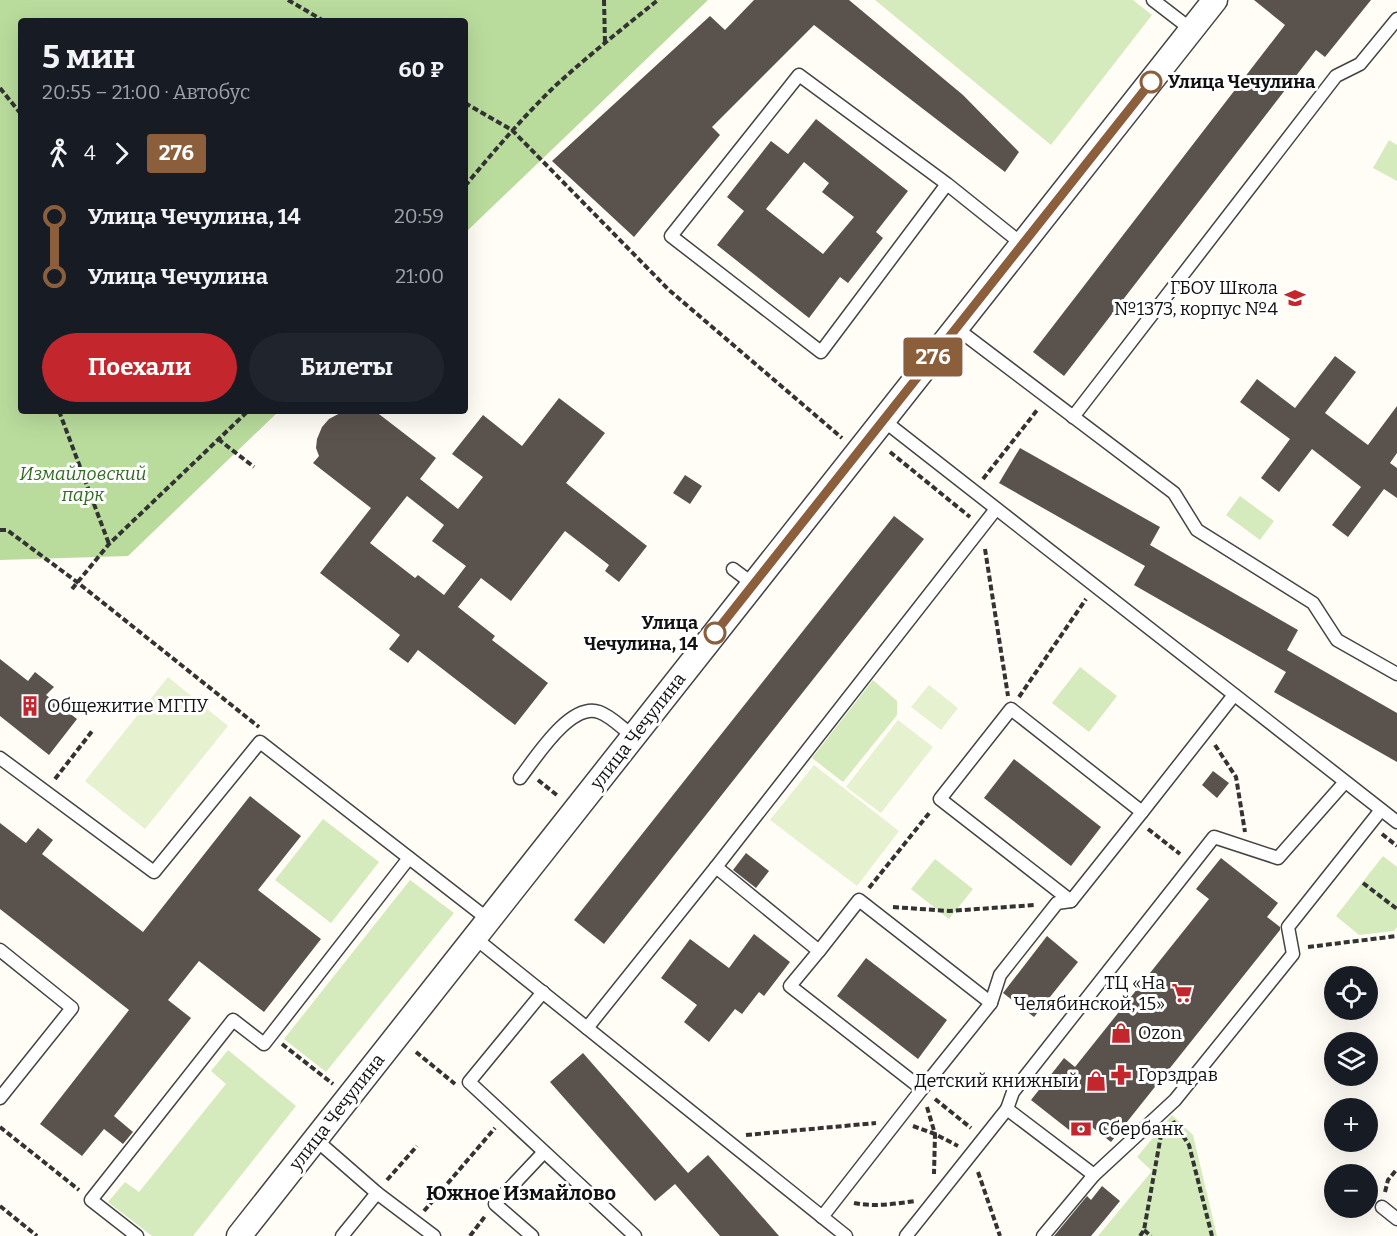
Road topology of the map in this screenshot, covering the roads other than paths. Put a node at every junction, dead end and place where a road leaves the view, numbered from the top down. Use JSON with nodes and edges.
{"nodes":[{"id":1,"x":1215,"y":0,"type":"edge"},
{"id":2,"x":1155,"y":1,"type":"edge"},
{"id":3,"x":1397,"y":18,"type":"edge"},
{"id":4,"x":1192,"y":30,"type":"junction"},
{"id":5,"x":947,"y":184,"type":"junction"},
{"id":6,"x":1022,"y":244,"type":"junction"},
{"id":7,"x":956,"y":328,"type":"junction"},
{"id":8,"x":1073,"y":417,"type":"junction"},
{"id":9,"x":883,"y":420,"type":"junction"},
{"id":10,"x":996,"y":508,"type":"junction"},
{"id":11,"x":733,"y":569,"type":"dead end"},
{"id":12,"x":753,"y":584,"type":"junction"},
{"id":13,"x":1397,"y":674,"type":"edge"},
{"id":14,"x":1234,"y":695,"type":"junction"},
{"id":15,"x":633,"y":736,"type":"junction"},
{"id":16,"x":0,"y":758,"type":"edge"},
{"id":17,"x":523,"y":774,"type":"road end"},
{"id":18,"x":1346,"y":782,"type":"junction"},
{"id":19,"x":1381,"y":810,"type":"junction"},
{"id":20,"x":1139,"y":816,"type":"junction"},
{"id":21,"x":1397,"y":822,"type":"edge"},
{"id":22,"x":409,"y":858,"type":"junction"},
{"id":23,"x":716,"y":867,"type":"junction"},
{"id":24,"x":1071,"y":901,"type":"junction"},
{"id":25,"x":482,"y":929,"type":"junction"},
{"id":26,"x":0,"y":950,"type":"edge"},
{"id":27,"x":819,"y":951,"type":"junction"},
{"id":28,"x":543,"y":992,"type":"junction"},
{"id":29,"x":991,"y":1003,"type":"junction"},
{"id":30,"x":587,"y":1028,"type":"junction"},
{"id":31,"x":922,"y":1089,"type":"junction"},
{"id":32,"x":0,"y":1098,"type":"edge"},
{"id":33,"x":1007,"y":1109,"type":"junction"},
{"id":34,"x":315,"y":1139,"type":"junction"},
{"id":35,"x":544,"y":1152,"type":"junction"},
{"id":36,"x":1094,"y":1175,"type":"junction"},
{"id":37,"x":377,"y":1192,"type":"junction"},
{"id":38,"x":1382,"y":1207,"type":"road end"},
{"id":39,"x":822,"y":1216,"type":"junction"},
{"id":40,"x":1397,"y":1219,"type":"edge"},
{"id":41,"x":137,"y":1236,"type":"edge"},
{"id":42,"x":239,"y":1236,"type":"edge"},
{"id":43,"x":342,"y":1236,"type":"edge"},
{"id":44,"x":434,"y":1236,"type":"edge"},
{"id":45,"x":532,"y":1236,"type":"edge"},
{"id":46,"x":635,"y":1236,"type":"edge"},
{"id":47,"x":846,"y":1236,"type":"edge"},
{"id":48,"x":906,"y":1236,"type":"edge"},
{"id":49,"x":1043,"y":1236,"type":"edge"}],
"edges":[{"from":1,"to":4,"type":"street","name":"улица Чечулина"},
{"from":2,"to":4,"type":"lane"},
{"from":3,"to":8,"type":"lane"},
{"from":4,"to":6,"type":"street","name":"улица Чечулина"},
{"from":5,"to":5,"type":"lane"},
{"from":5,"to":6,"type":"lane"},
{"from":6,"to":7,"type":"street","name":"улица Чечулина"},
{"from":7,"to":8,"type":"lane"},
{"from":7,"to":9,"type":"street","name":"улица Чечулина"},
{"from":8,"to":13,"type":"lane"},
{"from":9,"to":10,"type":"lane"},
{"from":9,"to":12,"type":"street","name":"улица Чечулина"},
{"from":10,"to":14,"type":"lane"},
{"from":10,"to":23,"type":"lane"},
{"from":11,"to":12,"type":"lane"},
{"from":12,"to":15,"type":"street","name":"улица Чечулина"},
{"from":14,"to":18,"type":"lane"},
{"from":14,"to":20,"type":"lane"},
{"from":15,"to":17,"type":"lane"},
{"from":15,"to":25,"type":"street","name":"улица Чечулина"},
{"from":16,"to":22,"type":"lane"},
{"from":18,"to":19,"type":"lane"},
{"from":18,"to":33,"type":"lane"},
{"from":19,"to":21,"type":"lane"},
{"from":19,"to":36,"type":"lane"},
{"from":20,"to":24,"type":"lane"},
{"from":20,"to":24,"type":"lane"},
{"from":22,"to":25,"type":"lane"},
{"from":22,"to":41,"type":"lane"},
{"from":23,"to":27,"type":"lane"},
{"from":23,"to":30,"type":"lane"},
{"from":24,"to":29,"type":"lane"},
{"from":25,"to":28,"type":"lane"},
{"from":25,"to":34,"type":"street","name":"улица Чечулина"},
{"from":26,"to":32,"type":"lane"},
{"from":27,"to":29,"type":"lane"},
{"from":27,"to":31,"type":"lane"},
{"from":28,"to":30,"type":"lane"},
{"from":28,"to":35,"type":"lane"},
{"from":29,"to":31,"type":"lane"},
{"from":30,"to":39,"type":"lane"},
{"from":31,"to":39,"type":"lane"},
{"from":33,"to":36,"type":"lane"},
{"from":33,"to":48,"type":"lane"},
{"from":34,"to":37,"type":"lane"},
{"from":34,"to":42,"type":"street","name":"улица Чечулина"},
{"from":35,"to":45,"type":"lane"},
{"from":35,"to":46,"type":"lane"},
{"from":36,"to":49,"type":"lane"},
{"from":37,"to":43,"type":"lane"},
{"from":37,"to":44,"type":"lane"},
{"from":38,"to":40,"type":"lane"},
{"from":39,"to":47,"type":"lane"}]}
